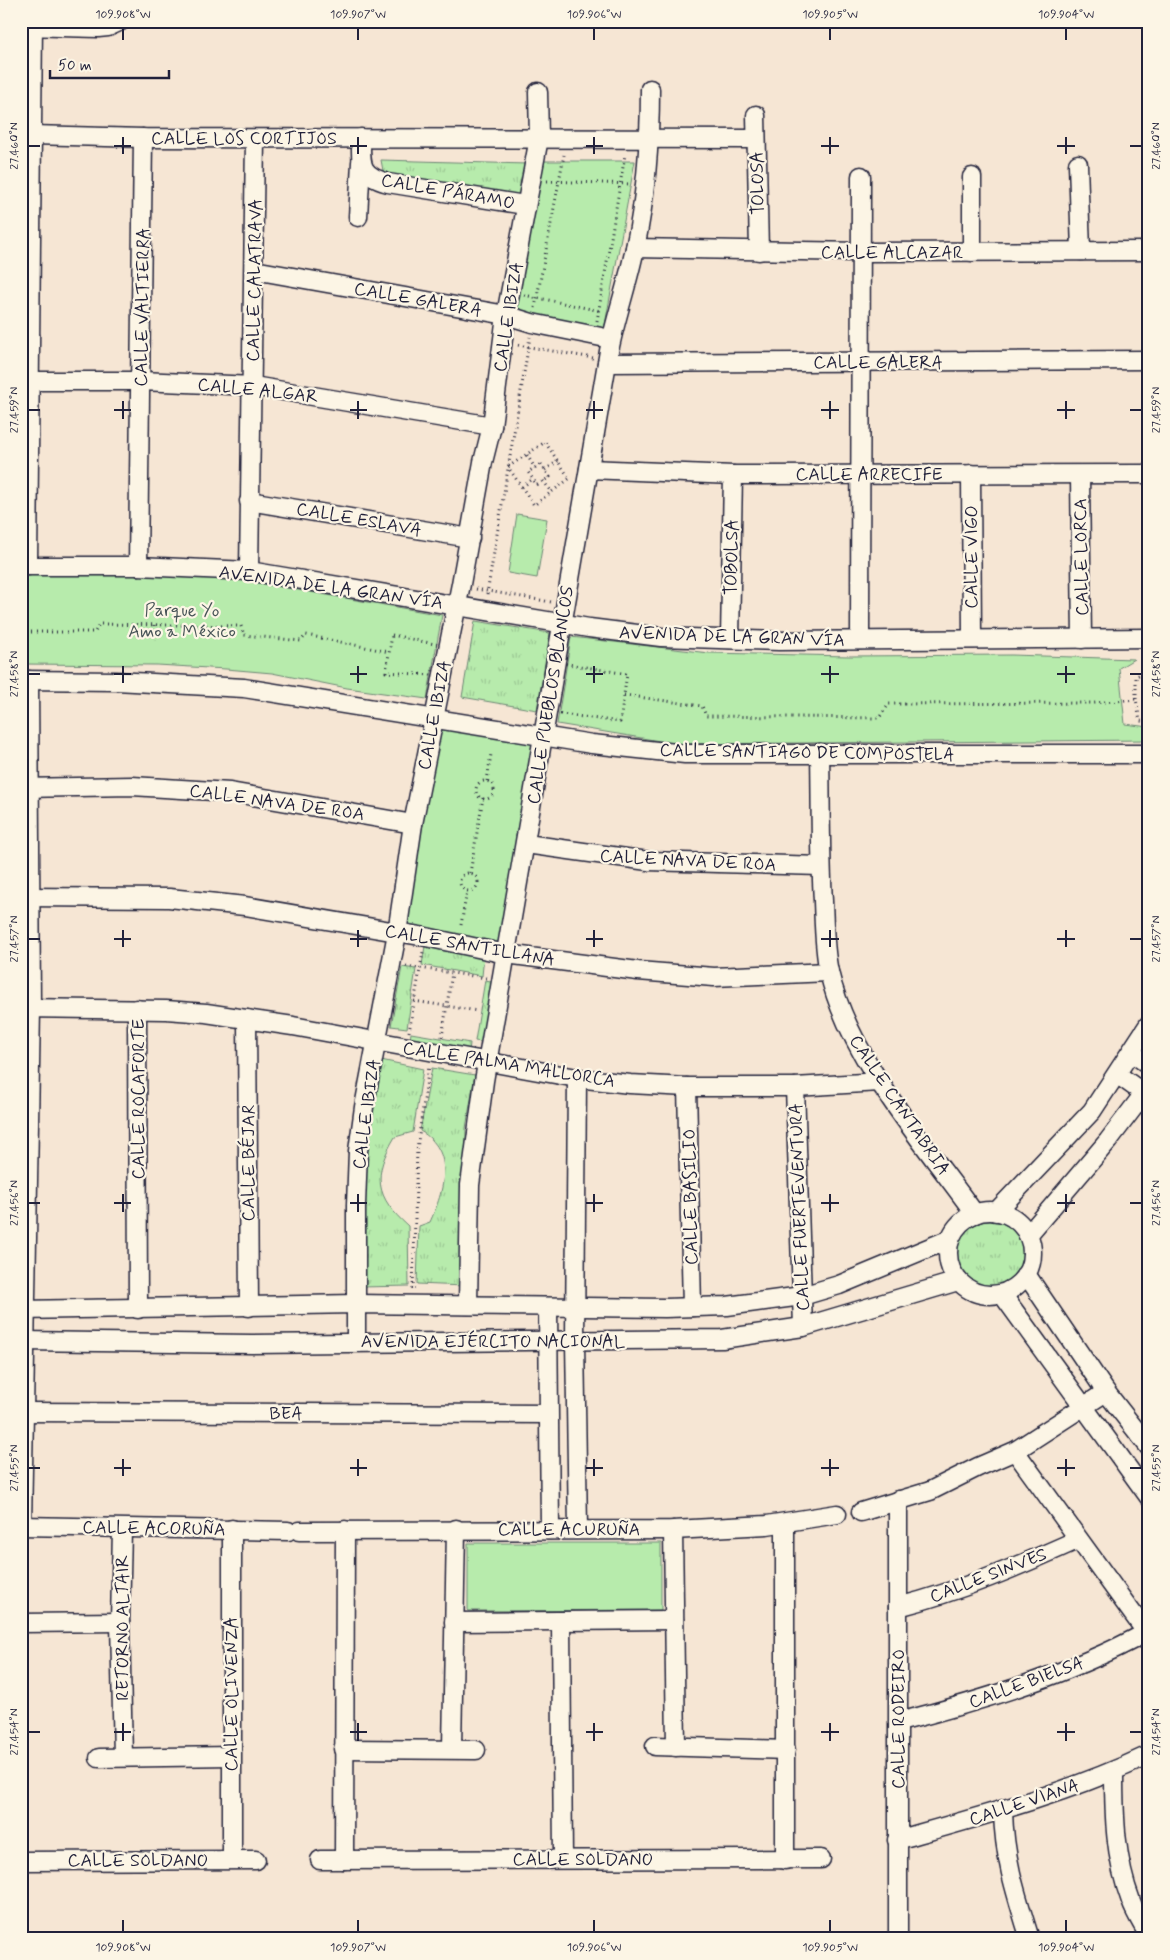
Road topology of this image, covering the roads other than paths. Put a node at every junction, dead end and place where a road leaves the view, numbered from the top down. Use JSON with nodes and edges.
{"nodes":[{"id":1,"x":121,"y":21,"type":"edge"},
{"id":2,"x":29,"y":24,"type":"edge"},
{"id":3,"x":650,"y":89,"type":"dead end"},
{"id":4,"x":538,"y":92,"type":"dead end"},
{"id":5,"x":756,"y":115,"type":"dead end"},
{"id":6,"x":32,"y":136,"type":"junction"},
{"id":7,"x":143,"y":138,"type":"junction"},
{"id":8,"x":361,"y":138,"type":"junction"},
{"id":9,"x":539,"y":138,"type":"junction"},
{"id":10,"x":255,"y":139,"type":"junction"},
{"id":11,"x":650,"y":140,"type":"junction"},
{"id":12,"x":756,"y":140,"type":"junction"},
{"id":13,"x":361,"y":162,"type":"junction"},
{"id":14,"x":1078,"y":164,"type":"dead end"},
{"id":15,"x":861,"y":176,"type":"dead end"},
{"id":16,"x":972,"y":177,"type":"dead end"},
{"id":17,"x":525,"y":204,"type":"junction"},
{"id":18,"x":358,"y":217,"type":"dead end"},
{"id":19,"x":635,"y":248,"type":"junction"},
{"id":20,"x":759,"y":251,"type":"junction"},
{"id":21,"x":1081,"y":251,"type":"junction"},
{"id":22,"x":1149,"y":251,"type":"edge"},
{"id":23,"x":862,"y":252,"type":"junction"},
{"id":24,"x":972,"y":252,"type":"junction"},
{"id":25,"x":254,"y":270,"type":"junction"},
{"id":26,"x":506,"y":315,"type":"junction"},
{"id":27,"x":606,"y":347,"type":"junction"},
{"id":28,"x":1149,"y":360,"type":"edge"},
{"id":29,"x":860,"y":362,"type":"junction"},
{"id":30,"x":26,"y":381,"type":"edge"},
{"id":31,"x":141,"y":381,"type":"junction"},
{"id":32,"x":252,"y":386,"type":"junction"},
{"id":33,"x":492,"y":426,"type":"junction"},
{"id":34,"x":589,"y":469,"type":"junction"},
{"id":35,"x":860,"y":474,"type":"junction"},
{"id":36,"x":971,"y":474,"type":"junction"},
{"id":37,"x":1149,"y":474,"type":"edge"},
{"id":38,"x":733,"y":475,"type":"junction"},
{"id":39,"x":1080,"y":476,"type":"junction"},
{"id":40,"x":249,"y":501,"type":"junction"},
{"id":41,"x":470,"y":538,"type":"junction"},
{"id":42,"x":25,"y":566,"type":"edge"},
{"id":43,"x":138,"y":566,"type":"junction"},
{"id":44,"x":249,"y":572,"type":"junction"},
{"id":45,"x":457,"y":606,"type":"junction"},
{"id":46,"x":561,"y":624,"type":"junction"},
{"id":47,"x":1149,"y":638,"type":"edge"},
{"id":48,"x":730,"y":639,"type":"junction"},
{"id":49,"x":972,"y":639,"type":"junction"},
{"id":50,"x":1082,"y":639,"type":"junction"},
{"id":51,"x":860,"y":640,"type":"junction"},
{"id":52,"x":25,"y":680,"type":"edge"},
{"id":53,"x":434,"y":719,"type":"junction"},
{"id":54,"x":543,"y":736,"type":"junction"},
{"id":55,"x":820,"y":753,"type":"junction"},
{"id":56,"x":1149,"y":754,"type":"edge"},
{"id":57,"x":25,"y":788,"type":"edge"},
{"id":58,"x":413,"y":824,"type":"junction"},
{"id":59,"x":526,"y":844,"type":"junction"},
{"id":60,"x":821,"y":866,"type":"junction"},
{"id":61,"x":26,"y":897,"type":"edge"},
{"id":62,"x":397,"y":933,"type":"junction"},
{"id":63,"x":506,"y":954,"type":"junction"},
{"id":64,"x":829,"y":972,"type":"junction"},
{"id":65,"x":26,"y":1008,"type":"edge"},
{"id":66,"x":137,"y":1009,"type":"junction"},
{"id":67,"x":247,"y":1019,"type":"junction"},
{"id":68,"x":1149,"y":1024,"type":"edge"},
{"id":69,"x":376,"y":1042,"type":"junction"},
{"id":70,"x":1132,"y":1053,"type":"junction"},
{"id":71,"x":487,"y":1060,"type":"junction"},
{"id":72,"x":1149,"y":1065,"type":"edge"},
{"id":73,"x":1118,"y":1075,"type":"junction"},
{"id":74,"x":577,"y":1078,"type":"junction"},
{"id":75,"x":880,"y":1082,"type":"junction"},
{"id":76,"x":687,"y":1087,"type":"junction"},
{"id":77,"x":795,"y":1087,"type":"junction"},
{"id":78,"x":1147,"y":1093,"type":"edge"},
{"id":79,"x":25,"y":1118,"type":"edge"},
{"id":80,"x":996,"y":1212,"type":"junction"},
{"id":81,"x":975,"y":1214,"type":"junction"},
{"id":82,"x":1028,"y":1235,"type":"junction"},
{"id":83,"x":950,"y":1238,"type":"junction"},
{"id":84,"x":1026,"y":1274,"type":"junction"},
{"id":85,"x":958,"y":1281,"type":"junction"},
{"id":86,"x":1002,"y":1294,"type":"junction"},
{"id":87,"x":802,"y":1296,"type":"junction"},
{"id":88,"x":355,"y":1304,"type":"junction"},
{"id":89,"x":468,"y":1305,"type":"junction"},
{"id":90,"x":249,"y":1306,"type":"junction"},
{"id":91,"x":548,"y":1306,"type":"junction"},
{"id":92,"x":576,"y":1307,"type":"junction"},
{"id":93,"x":692,"y":1307,"type":"junction"},
{"id":94,"x":138,"y":1309,"type":"junction"},
{"id":95,"x":23,"y":1310,"type":"edge"},
{"id":96,"x":803,"y":1327,"type":"junction"},
{"id":97,"x":23,"y":1341,"type":"edge"},
{"id":98,"x":356,"y":1341,"type":"junction"},
{"id":99,"x":547,"y":1341,"type":"junction"},
{"id":100,"x":575,"y":1341,"type":"junction"},
{"id":101,"x":1106,"y":1392,"type":"junction"},
{"id":102,"x":1083,"y":1408,"type":"junction"},
{"id":103,"x":24,"y":1412,"type":"junction"},
{"id":104,"x":548,"y":1414,"type":"junction"},
{"id":105,"x":1149,"y":1447,"type":"edge"},
{"id":106,"x":1015,"y":1451,"type":"junction"},
{"id":107,"x":1149,"y":1497,"type":"edge"},
{"id":108,"x":898,"y":1500,"type":"junction"},
{"id":109,"x":860,"y":1512,"type":"dead end"},
{"id":110,"x":837,"y":1514,"type":"dead end"},
{"id":111,"x":785,"y":1523,"type":"junction"},
{"id":112,"x":22,"y":1526,"type":"edge"},
{"id":113,"x":122,"y":1529,"type":"junction"},
{"id":114,"x":232,"y":1529,"type":"junction"},
{"id":115,"x":456,"y":1529,"type":"junction"},
{"id":116,"x":578,"y":1529,"type":"junction"},
{"id":117,"x":345,"y":1530,"type":"junction"},
{"id":118,"x":550,"y":1530,"type":"junction"},
{"id":119,"x":673,"y":1530,"type":"junction"},
{"id":120,"x":293,"y":1531,"type":"joint"},
{"id":121,"x":1077,"y":1540,"type":"junction"},
{"id":122,"x":898,"y":1607,"type":"junction"},
{"id":123,"x":674,"y":1620,"type":"junction"},
{"id":124,"x":120,"y":1622,"type":"junction"},
{"id":125,"x":454,"y":1622,"type":"junction"},
{"id":126,"x":562,"y":1622,"type":"junction"},
{"id":127,"x":21,"y":1623,"type":"edge"},
{"id":128,"x":1148,"y":1631,"type":"edge"},
{"id":129,"x":899,"y":1722,"type":"junction"},
{"id":130,"x":655,"y":1746,"type":"dead end"},
{"id":131,"x":676,"y":1747,"type":"junction"},
{"id":132,"x":452,"y":1748,"type":"junction"},
{"id":133,"x":343,"y":1749,"type":"junction"},
{"id":134,"x":476,"y":1750,"type":"dead end"},
{"id":135,"x":786,"y":1750,"type":"junction"},
{"id":136,"x":231,"y":1756,"type":"junction"},
{"id":137,"x":1149,"y":1756,"type":"edge"},
{"id":138,"x":123,"y":1757,"type":"junction"},
{"id":139,"x":99,"y":1758,"type":"dead end"},
{"id":140,"x":1114,"y":1772,"type":"junction"},
{"id":141,"x":1003,"y":1811,"type":"junction"},
{"id":142,"x":897,"y":1840,"type":"junction"},
{"id":143,"x":232,"y":1859,"type":"junction"},
{"id":144,"x":563,"y":1859,"type":"junction"},
{"id":145,"x":821,"y":1859,"type":"dead end"},
{"id":146,"x":256,"y":1860,"type":"dead end"},
{"id":147,"x":320,"y":1860,"type":"dead end"},
{"id":148,"x":344,"y":1860,"type":"junction"},
{"id":149,"x":785,"y":1860,"type":"junction"},
{"id":150,"x":21,"y":1861,"type":"edge"},
{"id":151,"x":1149,"y":1936,"type":"edge"},
{"id":152,"x":898,"y":1939,"type":"edge"},
{"id":153,"x":1030,"y":1939,"type":"edge"}],
"edges":[{"from":1,"to":2,"type":"street"},
{"from":2,"to":6,"type":"street"},
{"from":3,"to":11,"type":"street","name":"CALLE PUEBLOS BLANCOS"},
{"from":4,"to":9,"type":"street","name":"CALLE IBIZA"},
{"from":5,"to":12,"type":"street","name":"TOLOSA"},
{"from":6,"to":7,"type":"street","name":"CALLE LOS CORTIJOS"},
{"from":6,"to":30,"type":"street"},
{"from":7,"to":10,"type":"street","name":"CALLE LOS CORTIJOS"},
{"from":7,"to":31,"type":"street","name":"CALLE VALTIERRA"},
{"from":8,"to":9,"type":"street","name":"CALLE LOS CORTIJOS"},
{"from":8,"to":10,"type":"street","name":"CALLE LOS CORTIJOS"},
{"from":8,"to":13,"type":"street"},
{"from":9,"to":11,"type":"street","name":"CALLE LOS CORTIJOS"},
{"from":9,"to":17,"type":"street","name":"CALLE IBIZA"},
{"from":10,"to":25,"type":"street","name":"CALLE CALATRAVA"},
{"from":11,"to":12,"type":"street","name":"CALLE LOS CORTIJOS"},
{"from":11,"to":19,"type":"street","name":"CALLE PUEBLOS BLANCOS"},
{"from":12,"to":20,"type":"street","name":"TOLOSA"},
{"from":13,"to":17,"type":"street","name":"CALLE PÁRAMO"},
{"from":13,"to":18,"type":"street"},
{"from":14,"to":21,"type":"street"},
{"from":15,"to":23,"type":"street"},
{"from":16,"to":24,"type":"street"},
{"from":17,"to":26,"type":"street","name":"CALLE IBIZA"},
{"from":19,"to":20,"type":"street","name":"CALLE ALCAZAR"},
{"from":19,"to":27,"type":"street","name":"CALLE PUEBLOS BLANCOS"},
{"from":20,"to":23,"type":"street","name":"CALLE ALCAZAR"},
{"from":21,"to":22,"type":"street","name":"CALLE ALCAZAR"},
{"from":21,"to":24,"type":"street","name":"CALLE ALCAZAR"},
{"from":23,"to":24,"type":"street","name":"CALLE ALCAZAR"},
{"from":23,"to":29,"type":"street"},
{"from":25,"to":26,"type":"street","name":"CALLE GALERA"},
{"from":25,"to":32,"type":"street","name":"CALLE CALATRAVA"},
{"from":26,"to":27,"type":"street","name":"CALLE GALERA"},
{"from":26,"to":33,"type":"street","name":"CALLE IBIZA"},
{"from":27,"to":29,"type":"street","name":"CALLE GALERA"},
{"from":27,"to":34,"type":"street","name":"CALLE PUEBLOS BLANCOS"},
{"from":28,"to":29,"type":"street","name":"CALLE GALERA"},
{"from":29,"to":35,"type":"street"},
{"from":30,"to":31,"type":"street","name":"CALLE ALGAR"},
{"from":30,"to":42,"type":"street"},
{"from":31,"to":32,"type":"street","name":"CALLE ALGAR"},
{"from":31,"to":43,"type":"street","name":"CALLE VALTIERRA"},
{"from":32,"to":33,"type":"street","name":"CALLE ALGAR"},
{"from":32,"to":40,"type":"street","name":"CALLE CALATRAVA"},
{"from":33,"to":41,"type":"street","name":"CALLE IBIZA"},
{"from":34,"to":38,"type":"street","name":"CALLE ARRECIFE"},
{"from":34,"to":46,"type":"street","name":"CALLE PUEBLOS BLANCOS"},
{"from":35,"to":36,"type":"street","name":"CALLE ARRECIFE"},
{"from":35,"to":38,"type":"street","name":"CALLE ARRECIFE"},
{"from":35,"to":51,"type":"street"},
{"from":36,"to":39,"type":"street","name":"CALLE ARRECIFE"},
{"from":36,"to":49,"type":"street","name":"CALLE VIGO"},
{"from":37,"to":39,"type":"street","name":"CALLE ARRECIFE"},
{"from":38,"to":48,"type":"street","name":"TOBOLSA"},
{"from":39,"to":50,"type":"street","name":"CALLE LORCA"},
{"from":40,"to":41,"type":"street","name":"CALLE ESLAVA"},
{"from":40,"to":44,"type":"street","name":"CALLE CALATRAVA"},
{"from":41,"to":45,"type":"street","name":"CALLE IBIZA"},
{"from":42,"to":43,"type":"street","name":"AVENIDA DE LA GRAN VÍA"},
{"from":43,"to":44,"type":"street","name":"AVENIDA DE LA GRAN VÍA"},
{"from":44,"to":45,"type":"street","name":"AVENIDA DE LA GRAN VÍA"},
{"from":45,"to":46,"type":"street","name":"AVENIDA DE LA GRAN VÍA"},
{"from":45,"to":53,"type":"street","name":"CALLE IBIZA"},
{"from":46,"to":48,"type":"street","name":"AVENIDA DE LA GRAN VÍA"},
{"from":46,"to":54,"type":"street","name":"CALLE PUEBLOS BLANCOS"},
{"from":47,"to":50,"type":"street","name":"AVENIDA DE LA GRAN VÍA"},
{"from":48,"to":51,"type":"street","name":"AVENIDA DE LA GRAN VÍA"},
{"from":49,"to":50,"type":"street","name":"AVENIDA DE LA GRAN VÍA"},
{"from":49,"to":51,"type":"street","name":"AVENIDA DE LA GRAN VÍA"},
{"from":52,"to":53,"type":"street","name":"CALLE SANTIAGO DE COMPOSTELA"},
{"from":52,"to":57,"type":"street"},
{"from":53,"to":54,"type":"street","name":"CALLE SANTIAGO DE COMPOSTELA"},
{"from":53,"to":58,"type":"street","name":"CALLE IBIZA"},
{"from":54,"to":55,"type":"street","name":"CALLE SANTIAGO DE COMPOSTELA"},
{"from":54,"to":59,"type":"street","name":"CALLE PUEBLOS BLANCOS"},
{"from":55,"to":56,"type":"street","name":"CALLE SANTIAGO DE COMPOSTELA"},
{"from":55,"to":60,"type":"street","name":"CALLE CANTABRIA"},
{"from":57,"to":58,"type":"street","name":"CALLE NAVA DE ROA"},
{"from":57,"to":61,"type":"street"},
{"from":58,"to":62,"type":"street","name":"CALLE IBIZA"},
{"from":59,"to":60,"type":"street","name":"CALLE NAVA DE ROA"},
{"from":59,"to":63,"type":"street","name":"CALLE PUEBLOS BLANCOS"},
{"from":60,"to":64,"type":"street","name":"CALLE CANTABRIA"},
{"from":61,"to":62,"type":"street","name":"CALLE SANTILLANA"},
{"from":61,"to":65,"type":"street"},
{"from":62,"to":63,"type":"street","name":"CALLE SANTILLANA"},
{"from":62,"to":69,"type":"street","name":"CALLE IBIZA"},
{"from":63,"to":64,"type":"street","name":"CALLE SANTILLANA"},
{"from":63,"to":71,"type":"street","name":"CALLE PUEBLOS BLANCOS"},
{"from":64,"to":75,"type":"street","name":"CALLE CANTABRIA"},
{"from":65,"to":66,"type":"street","name":"CALLE PALMA MALLORCA"},
{"from":65,"to":79,"type":"street"},
{"from":66,"to":67,"type":"street","name":"CALLE PALMA MALLORCA"},
{"from":66,"to":94,"type":"street","name":"CALLE ROCAFORTE"},
{"from":67,"to":69,"type":"street","name":"CALLE PALMA MALLORCA"},
{"from":67,"to":90,"type":"street","name":"CALLE BÉJAR"},
{"from":68,"to":70,"type":"street"},
{"from":69,"to":71,"type":"street","name":"CALLE PALMA MALLORCA"},
{"from":69,"to":88,"type":"street","name":"CALLE IBIZA"},
{"from":70,"to":72,"type":"street"},
{"from":70,"to":73,"type":"street"},
{"from":71,"to":74,"type":"street","name":"CALLE PALMA MALLORCA"},
{"from":71,"to":89,"type":"street","name":"CALLE PUEBLOS BLANCOS"},
{"from":73,"to":78,"type":"street"},
{"from":73,"to":80,"type":"street"},
{"from":74,"to":76,"type":"street","name":"CALLE PALMA MALLORCA"},
{"from":74,"to":92,"type":"street"},
{"from":75,"to":77,"type":"street","name":"CALLE PALMA MALLORCA"},
{"from":75,"to":81,"type":"street","name":"CALLE CANTABRIA"},
{"from":76,"to":77,"type":"street","name":"CALLE PALMA MALLORCA"},
{"from":76,"to":93,"type":"street","name":"CALLE BASILIO"},
{"from":77,"to":87,"type":"street","name":"CALLE FUERTEVENTURA"},
{"from":78,"to":82,"type":"street"},
{"from":79,"to":95,"type":"street"},
{"from":80,"to":81,"type":"street"},
{"from":80,"to":82,"type":"street"},
{"from":81,"to":83,"type":"street"},
{"from":82,"to":84,"type":"street"},
{"from":83,"to":85,"type":"street"},
{"from":83,"to":87,"type":"street","name":"AVENIDA EJÉRCITO NACIONAL"},
{"from":84,"to":86,"type":"street"},
{"from":84,"to":101,"type":"street"},
{"from":85,"to":86,"type":"street"},
{"from":85,"to":96,"type":"street","name":"AVENIDA EJÉRCITO NACIONAL"},
{"from":86,"to":102,"type":"street"},
{"from":87,"to":93,"type":"street","name":"AVENIDA EJÉRCITO NACIONAL"},
{"from":87,"to":96,"type":"street","name":"CALLE FUERTEVENTURA"},
{"from":88,"to":89,"type":"street","name":"AVENIDA EJÉRCITO NACIONAL"},
{"from":88,"to":90,"type":"street","name":"AVENIDA EJÉRCITO NACIONAL"},
{"from":88,"to":98,"type":"street","name":"CALLE IBIZA"},
{"from":89,"to":91,"type":"street","name":"AVENIDA EJÉRCITO NACIONAL"},
{"from":90,"to":94,"type":"street","name":"AVENIDA EJÉRCITO NACIONAL"},
{"from":91,"to":92,"type":"street","name":"AVENIDA EJÉRCITO NACIONAL"},
{"from":91,"to":99,"type":"street"},
{"from":92,"to":93,"type":"street","name":"AVENIDA EJÉRCITO NACIONAL"},
{"from":92,"to":100,"type":"street"},
{"from":94,"to":95,"type":"street","name":"AVENIDA EJÉRCITO NACIONAL"},
{"from":95,"to":97,"type":"street"},
{"from":96,"to":100,"type":"street","name":"AVENIDA EJÉRCITO NACIONAL"},
{"from":97,"to":98,"type":"street","name":"AVENIDA EJÉRCITO NACIONAL"},
{"from":97,"to":103,"type":"street"},
{"from":98,"to":99,"type":"street","name":"AVENIDA EJÉRCITO NACIONAL"},
{"from":99,"to":100,"type":"street","name":"AVENIDA EJÉRCITO NACIONAL"},
{"from":99,"to":104,"type":"street"},
{"from":100,"to":116,"type":"street"},
{"from":101,"to":102,"type":"street"},
{"from":101,"to":105,"type":"street"},
{"from":102,"to":106,"type":"street"},
{"from":102,"to":107,"type":"street"},
{"from":103,"to":104,"type":"street","name":"BEA"},
{"from":103,"to":112,"type":"street"},
{"from":104,"to":118,"type":"street"},
{"from":106,"to":108,"type":"street"},
{"from":106,"to":121,"type":"street"},
{"from":108,"to":109,"type":"street"},
{"from":108,"to":122,"type":"street","name":"CALLE RODEIRO"},
{"from":110,"to":111,"type":"street","name":"CALLE ACURUÑA"},
{"from":111,"to":119,"type":"street","name":"CALLE ACURUÑA"},
{"from":111,"to":135,"type":"street"},
{"from":112,"to":113,"type":"street","name":"CALLE ACORUÑA"},
{"from":113,"to":114,"type":"street","name":"CALLE ACORUÑA"},
{"from":113,"to":124,"type":"street","name":"RETORNO ALTAIR"},
{"from":114,"to":120,"type":"street","name":"CALLE ACORUÑA"},
{"from":114,"to":136,"type":"street","name":"CALLE OLIVENZA"},
{"from":115,"to":117,"type":"street","name":"CALLE ACURUÑA"},
{"from":115,"to":118,"type":"street","name":"CALLE ACURUÑA"},
{"from":115,"to":125,"type":"street"},
{"from":116,"to":118,"type":"street","name":"CALLE ACURUÑA"},
{"from":116,"to":119,"type":"street","name":"CALLE ACURUÑA"},
{"from":117,"to":120,"type":"street","name":"CALLE ACURUÑA"},
{"from":117,"to":133,"type":"street"},
{"from":119,"to":123,"type":"street"},
{"from":121,"to":122,"type":"street","name":"CALLE SINVES"},
{"from":121,"to":128,"type":"street"},
{"from":122,"to":129,"type":"street","name":"CALLE RODEIRO"},
{"from":123,"to":126,"type":"street"},
{"from":123,"to":131,"type":"street"},
{"from":124,"to":127,"type":"street"},
{"from":124,"to":138,"type":"street","name":"RETORNO ALTAIR"},
{"from":125,"to":126,"type":"street"},
{"from":125,"to":132,"type":"street"},
{"from":126,"to":144,"type":"street"},
{"from":128,"to":129,"type":"street","name":"CALLE BIELSA"},
{"from":129,"to":142,"type":"street","name":"CALLE RODEIRO"},
{"from":130,"to":131,"type":"street"},
{"from":131,"to":135,"type":"street"},
{"from":132,"to":133,"type":"street"},
{"from":132,"to":134,"type":"street"},
{"from":133,"to":148,"type":"street"},
{"from":135,"to":149,"type":"street"},
{"from":136,"to":138,"type":"street"},
{"from":136,"to":143,"type":"street","name":"CALLE OLIVENZA"},
{"from":137,"to":140,"type":"street","name":"CALLE VIANA"},
{"from":138,"to":139,"type":"street"},
{"from":140,"to":141,"type":"street","name":"CALLE VIANA"},
{"from":140,"to":151,"type":"street"},
{"from":141,"to":142,"type":"street","name":"CALLE VIANA"},
{"from":141,"to":153,"type":"street"},
{"from":142,"to":152,"type":"street","name":"CALLE RODEIRO"},
{"from":143,"to":146,"type":"street","name":"CALLE SOLDANO"},
{"from":143,"to":150,"type":"street","name":"CALLE SOLDANO"},
{"from":144,"to":148,"type":"street","name":"CALLE SOLDANO"},
{"from":144,"to":149,"type":"street","name":"CALLE SOLDANO"},
{"from":145,"to":149,"type":"street","name":"CALLE SOLDANO"},
{"from":147,"to":148,"type":"street","name":"CALLE SOLDANO"}]}
